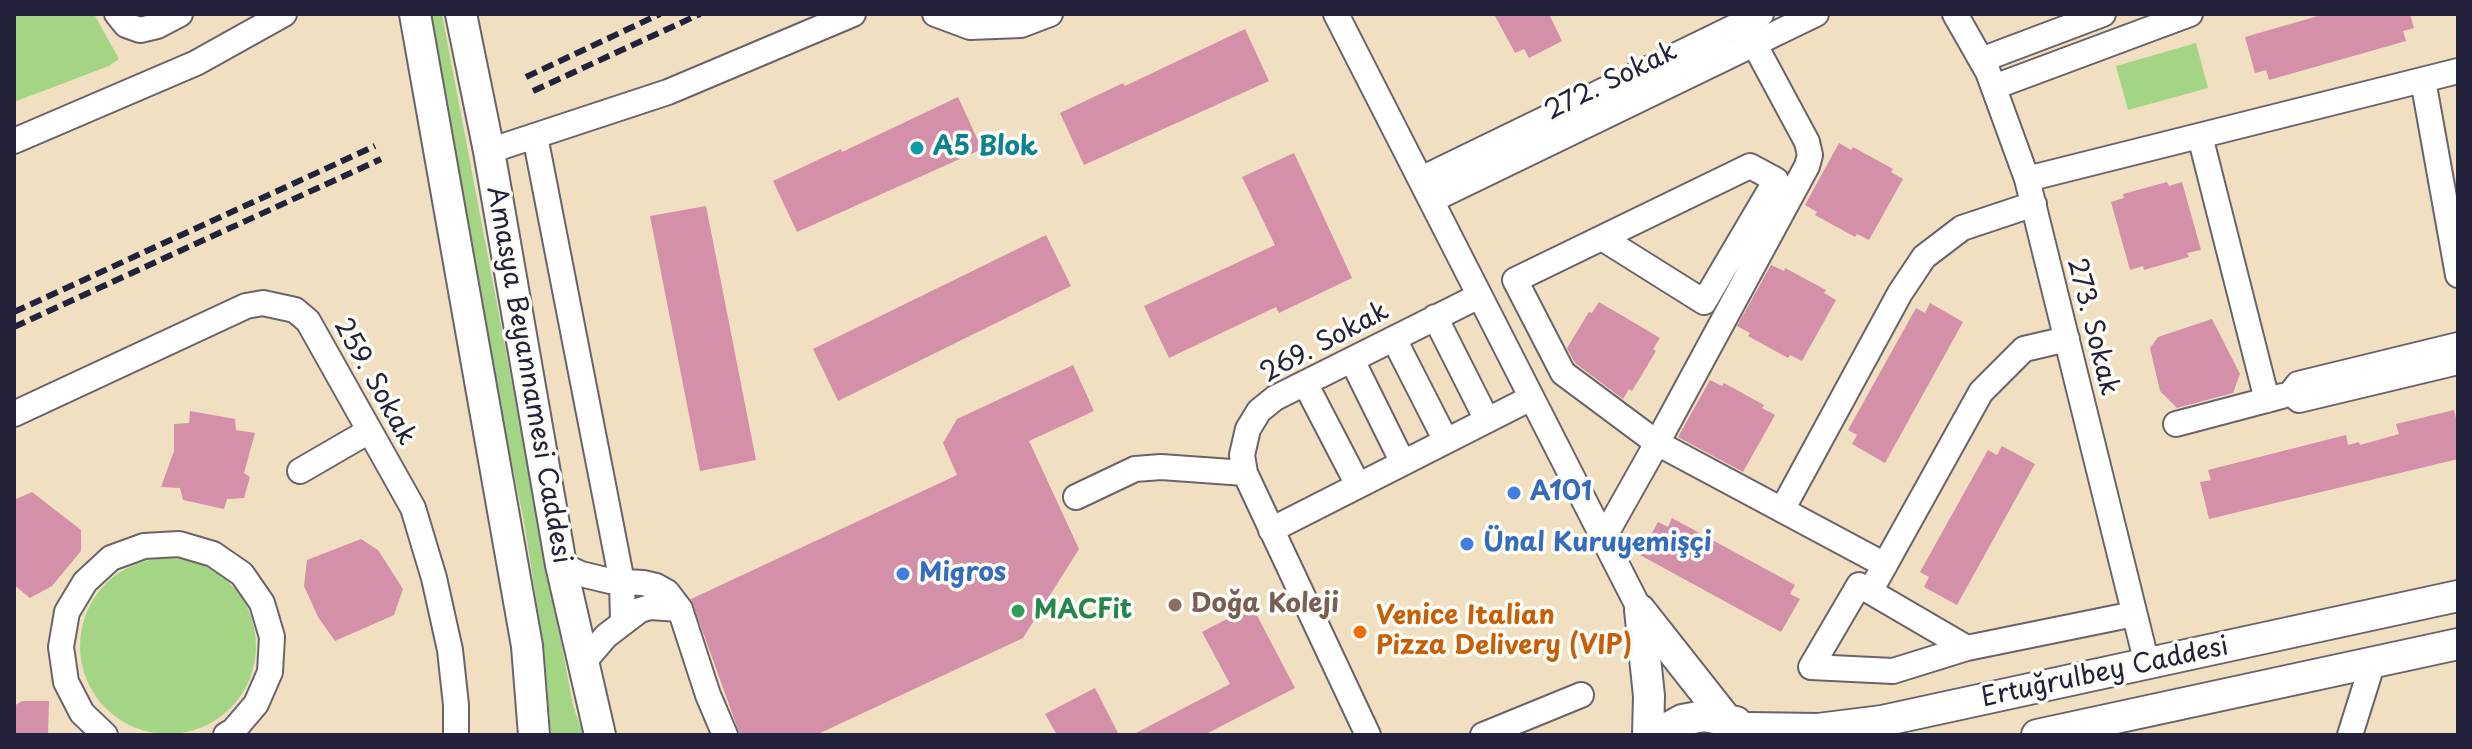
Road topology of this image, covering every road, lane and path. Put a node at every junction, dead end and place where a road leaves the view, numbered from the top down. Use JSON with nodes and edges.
{"nodes":[{"id":1,"x":117,"y":14,"type":"edge"},
{"id":2,"x":180,"y":14,"type":"edge"},
{"id":3,"x":284,"y":14,"type":"edge"},
{"id":4,"x":415,"y":14,"type":"edge"},
{"id":5,"x":461,"y":14,"type":"edge"},
{"id":6,"x":853,"y":14,"type":"edge"},
{"id":7,"x":935,"y":14,"type":"edge"},
{"id":8,"x":1050,"y":14,"type":"edge"},
{"id":9,"x":1336,"y":14,"type":"edge"},
{"id":10,"x":1816,"y":14,"type":"edge"},
{"id":11,"x":1955,"y":14,"type":"edge"},
{"id":12,"x":2103,"y":14,"type":"edge"},
{"id":13,"x":2190,"y":14,"type":"edge"},
{"id":14,"x":1753,"y":27,"type":"edge"},
{"id":15,"x":1981,"y":60,"type":"junction"},
{"id":16,"x":2458,"y":71,"type":"edge"},
{"id":17,"x":2423,"y":80,"type":"junction"},
{"id":18,"x":1994,"y":87,"type":"junction"},
{"id":19,"x":535,"y":136,"type":"junction"},
{"id":20,"x":2200,"y":136,"type":"junction"},
{"id":21,"x":14,"y":141,"type":"edge"},
{"id":22,"x":489,"y":151,"type":"junction"},
{"id":23,"x":2027,"y":179,"type":"junction"},
{"id":24,"x":1426,"y":190,"type":"junction"},
{"id":25,"x":2034,"y":204,"type":"junction"},
{"id":26,"x":1602,"y":238,"type":"junction"},
{"id":27,"x":2458,"y":275,"type":"edge"},
{"id":28,"x":1479,"y":296,"type":"junction"},
{"id":29,"x":1435,"y":317,"type":"junction"},
{"id":30,"x":1394,"y":339,"type":"junction"},
{"id":31,"x":2067,"y":339,"type":"junction"},
{"id":32,"x":2458,"y":345,"type":"edge"},
{"id":33,"x":1352,"y":360,"type":"junction"},
{"id":34,"x":2458,"y":362,"type":"edge"},
{"id":35,"x":1305,"y":383,"type":"junction"},
{"id":36,"x":2291,"y":393,"type":"junction"},
{"id":37,"x":1531,"y":398,"type":"junction"},
{"id":38,"x":2267,"y":400,"type":"junction"},
{"id":39,"x":14,"y":414,"type":"edge"},
{"id":40,"x":1487,"y":420,"type":"junction"},
{"id":41,"x":2176,"y":424,"type":"dead end"},
{"id":42,"x":369,"y":431,"type":"junction"},
{"id":43,"x":1446,"y":441,"type":"junction"},
{"id":44,"x":1657,"y":443,"type":"junction"},
{"id":45,"x":1403,"y":463,"type":"junction"},
{"id":46,"x":300,"y":471,"type":"dead end"},
{"id":47,"x":1245,"y":473,"type":"junction"},
{"id":48,"x":1358,"y":485,"type":"junction"},
{"id":49,"x":1076,"y":497,"type":"dead end"},
{"id":50,"x":1782,"y":510,"type":"junction"},
{"id":51,"x":1271,"y":530,"type":"junction"},
{"id":52,"x":1603,"y":539,"type":"junction"},
{"id":53,"x":561,"y":565,"type":"junction"},
{"id":54,"x":1885,"y":565,"type":"junction"},
{"id":55,"x":622,"y":582,"type":"junction"},
{"id":56,"x":1870,"y":592,"type":"junction"},
{"id":57,"x":2458,"y":596,"type":"edge"},
{"id":58,"x":680,"y":609,"type":"junction"},
{"id":59,"x":1640,"y":610,"type":"junction"},
{"id":60,"x":2134,"y":614,"type":"junction"},
{"id":61,"x":623,"y":621,"type":"junction"},
{"id":62,"x":2458,"y":644,"type":"edge"},
{"id":63,"x":1967,"y":648,"type":"junction"},
{"id":64,"x":2373,"y":662,"type":"junction"},
{"id":65,"x":582,"y":664,"type":"junction"},
{"id":66,"x":2147,"y":664,"type":"junction"},
{"id":67,"x":1581,"y":695,"type":"dead end"},
{"id":68,"x":1744,"y":727,"type":"edge"},
{"id":69,"x":230,"y":734,"type":"edge"},
{"id":70,"x":105,"y":735,"type":"edge"},
{"id":71,"x":456,"y":735,"type":"edge"},
{"id":72,"x":534,"y":735,"type":"edge"},
{"id":73,"x":600,"y":735,"type":"edge"},
{"id":74,"x":725,"y":735,"type":"edge"},
{"id":75,"x":1368,"y":735,"type":"edge"},
{"id":76,"x":1483,"y":735,"type":"edge"},
{"id":77,"x":1648,"y":735,"type":"edge"},
{"id":78,"x":1655,"y":735,"type":"edge"},
{"id":79,"x":2037,"y":735,"type":"edge"},
{"id":80,"x":2350,"y":735,"type":"edge"}],
"edges":[{"from":1,"to":2,"type":"street"},
{"from":3,"to":21,"type":"street"},
{"from":4,"to":72,"type":"main road","name":"Amasya Beyannamesi Caddesi"},
{"from":5,"to":22,"type":"main road","name":"Amasya Beyannamesi Caddesi"},
{"from":6,"to":19,"type":"street"},
{"from":7,"to":8,"type":"street"},
{"from":9,"to":24,"type":"street"},
{"from":10,"to":14,"type":"street","name":"272. Sokak"},
{"from":11,"to":15,"type":"street","name":"273. Sokak"},
{"from":12,"to":15,"type":"street"},
{"from":13,"to":18,"type":"street"},
{"from":14,"to":24,"type":"street","name":"272. Sokak"},
{"from":14,"to":44,"type":"street"},
{"from":15,"to":18,"type":"street","name":"273. Sokak"},
{"from":16,"to":17,"type":"street"},
{"from":17,"to":20,"type":"street"},
{"from":17,"to":27,"type":"street"},
{"from":18,"to":23,"type":"street","name":"273. Sokak"},
{"from":19,"to":22,"type":"street"},
{"from":19,"to":55,"type":"street"},
{"from":20,"to":23,"type":"street"},
{"from":20,"to":38,"type":"street"},
{"from":22,"to":53,"type":"main road","name":"Amasya Beyannamesi Caddesi"},
{"from":23,"to":25,"type":"street","name":"273. Sokak"},
{"from":24,"to":28,"type":"street"},
{"from":25,"to":31,"type":"street","name":"273. Sokak"},
{"from":25,"to":50,"type":"street"},
{"from":26,"to":26,"type":"street"},
{"from":26,"to":44,"type":"street"},
{"from":28,"to":29,"type":"street","name":"269. Sokak"},
{"from":28,"to":37,"type":"street"},
{"from":29,"to":30,"type":"street","name":"269. Sokak"},
{"from":29,"to":40,"type":"street"},
{"from":30,"to":33,"type":"street","name":"269. Sokak"},
{"from":30,"to":43,"type":"street"},
{"from":31,"to":54,"type":"street"},
{"from":31,"to":60,"type":"street","name":"273. Sokak"},
{"from":32,"to":36,"type":"street"},
{"from":33,"to":35,"type":"street","name":"269. Sokak"},
{"from":33,"to":45,"type":"street"},
{"from":34,"to":36,"type":"street"},
{"from":35,"to":47,"type":"street","name":"269. Sokak"},
{"from":35,"to":48,"type":"street"},
{"from":36,"to":38,"type":"street"},
{"from":37,"to":40,"type":"street"},
{"from":37,"to":52,"type":"street"},
{"from":38,"to":41,"type":"street"},
{"from":39,"to":42,"type":"street","name":"259. Sokak"},
{"from":40,"to":43,"type":"street"},
{"from":42,"to":46,"type":"street"},
{"from":42,"to":71,"type":"street","name":"259. Sokak"},
{"from":43,"to":45,"type":"street"},
{"from":44,"to":50,"type":"street"},
{"from":44,"to":52,"type":"street"},
{"from":45,"to":48,"type":"street"},
{"from":47,"to":49,"type":"street"},
{"from":47,"to":51,"type":"street","name":"269. Sokak"},
{"from":48,"to":51,"type":"street"},
{"from":50,"to":54,"type":"street"},
{"from":51,"to":75,"type":"street","name":"269. Sokak"},
{"from":52,"to":59,"type":"street"},
{"from":53,"to":55,"type":"street"},
{"from":53,"to":65,"type":"main road","name":"Amasya Beyannamesi Caddesi"},
{"from":54,"to":56,"type":"street"},
{"from":55,"to":58,"type":"street"},
{"from":55,"to":61,"type":"street"},
{"from":56,"to":63,"type":"street"},
{"from":56,"to":63,"type":"street"},
{"from":57,"to":66,"type":"main road","name":"Ertuğrulbey Caddesi"},
{"from":58,"to":61,"type":"street"},
{"from":58,"to":74,"type":"street"},
{"from":59,"to":68,"type":"main road"},
{"from":59,"to":77,"type":"main road"},
{"from":60,"to":63,"type":"street"},
{"from":60,"to":66,"type":"street","name":"273. Sokak"},
{"from":61,"to":65,"type":"street"},
{"from":62,"to":64,"type":"main road","name":"Ertuğrulbey Caddesi"},
{"from":64,"to":79,"type":"main road","name":"Ertuğrulbey Caddesi"},
{"from":64,"to":80,"type":"street"},
{"from":65,"to":73,"type":"main road","name":"Amasya Beyannamesi Caddesi"},
{"from":66,"to":68,"type":"main road","name":"Ertuğrulbey Caddesi"},
{"from":67,"to":76,"type":"street"},
{"from":68,"to":78,"type":"main road","name":"Ertuğrulbey Caddesi"},
{"from":69,"to":70,"type":"street"}]}
